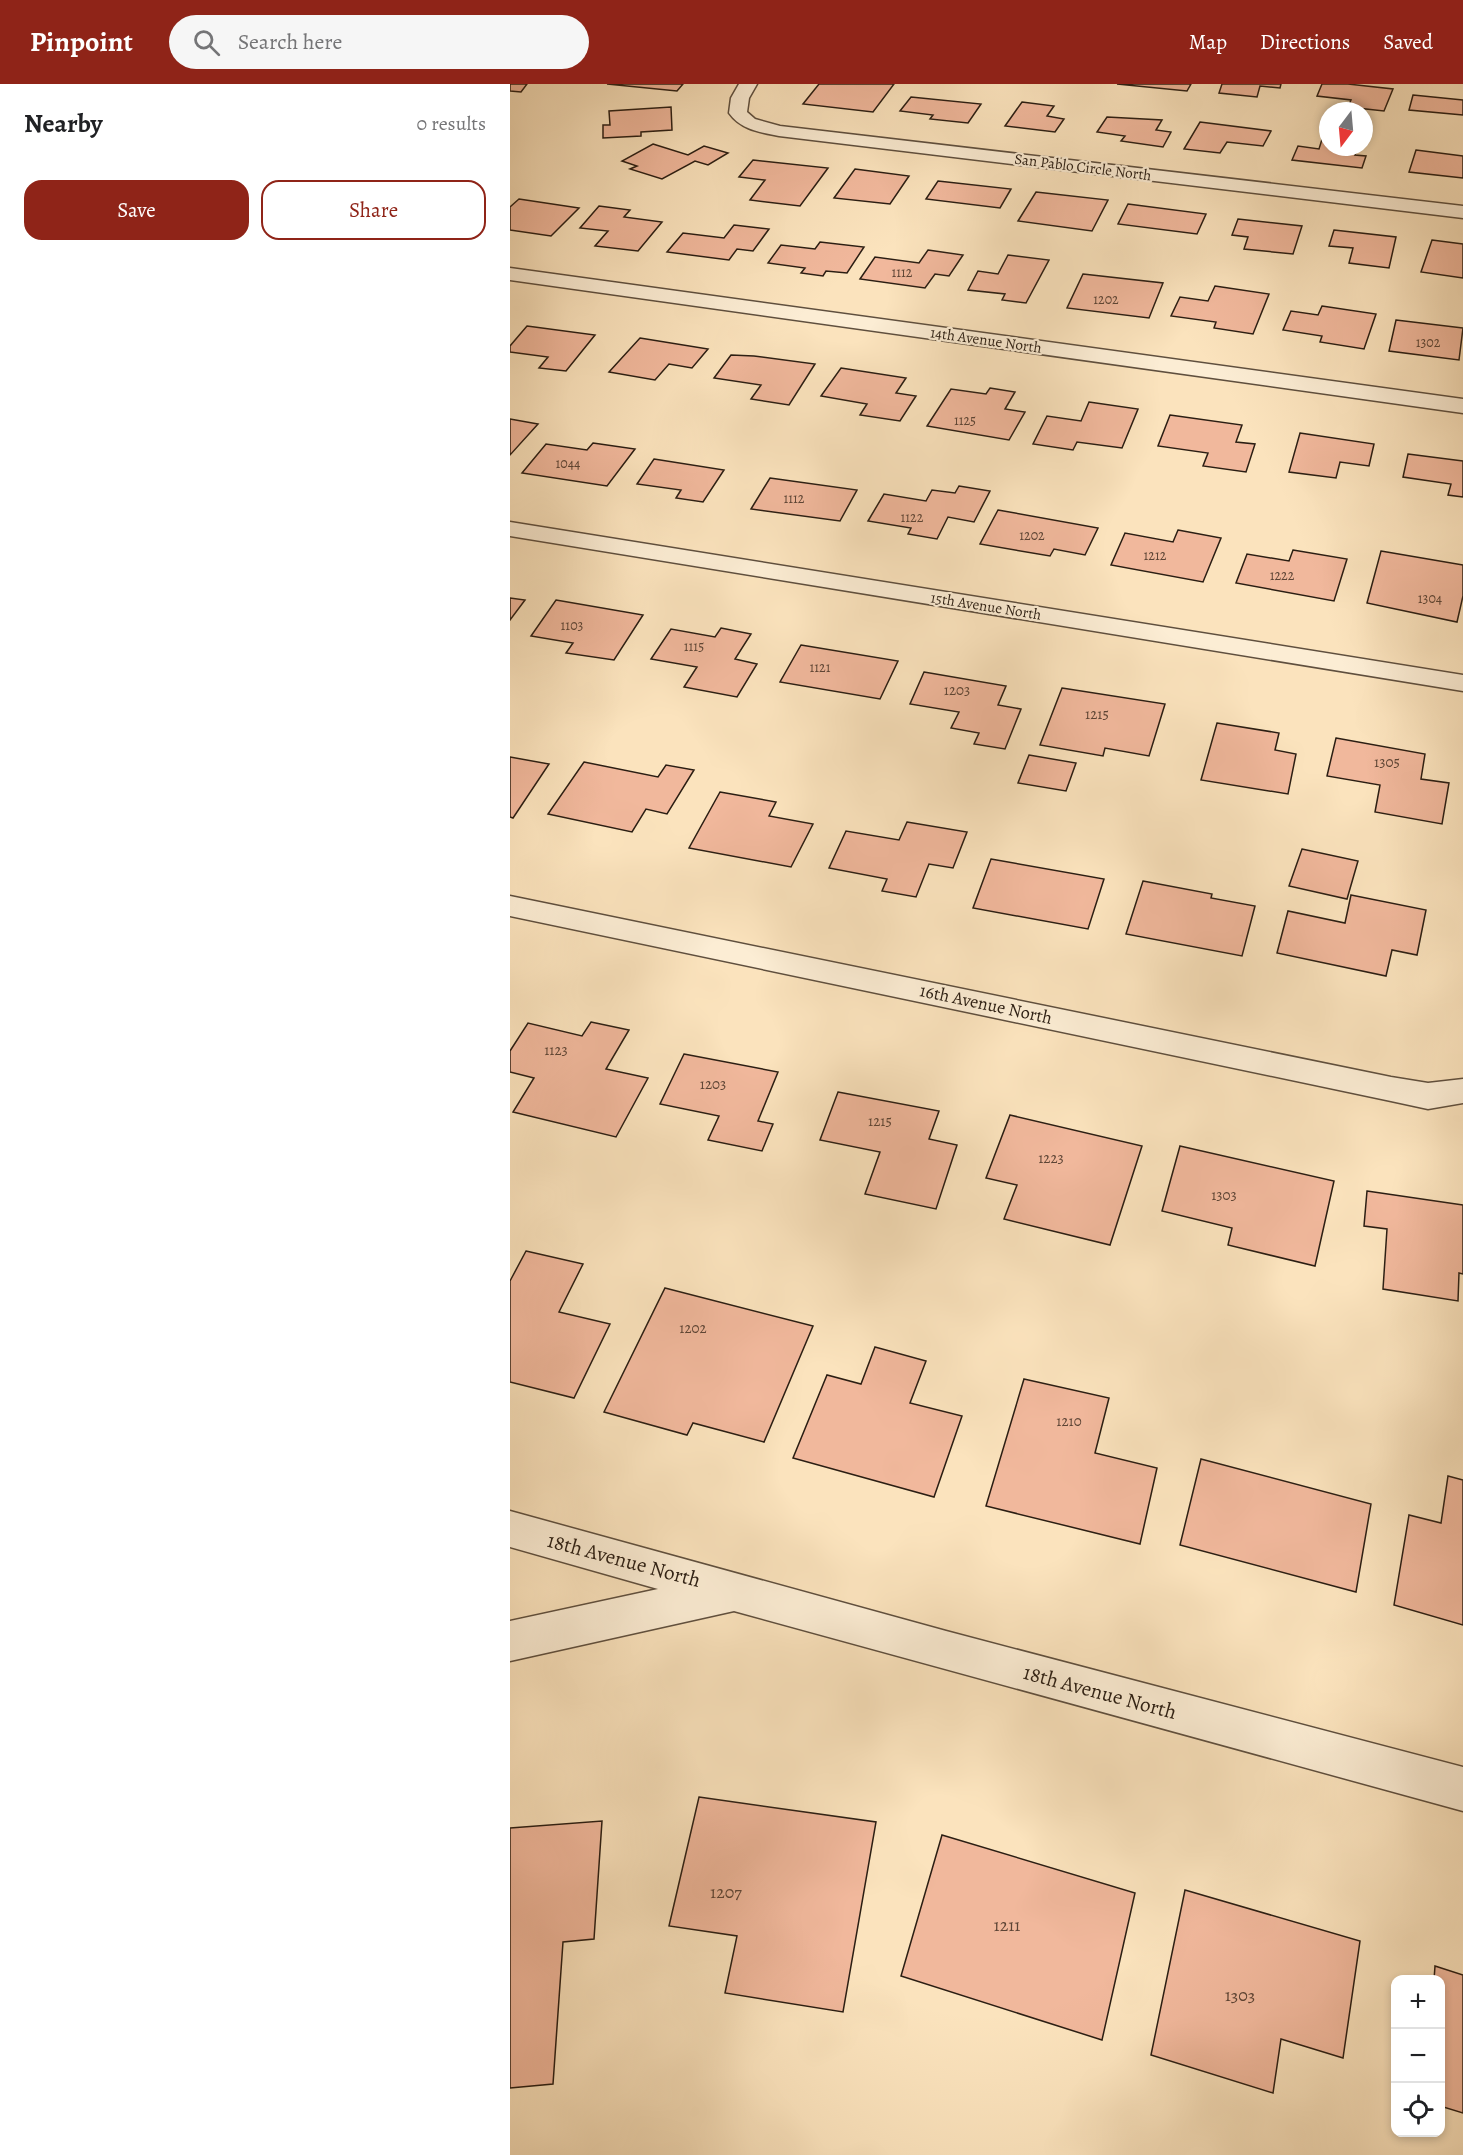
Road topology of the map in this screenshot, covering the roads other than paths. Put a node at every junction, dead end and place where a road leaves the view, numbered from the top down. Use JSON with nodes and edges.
{"nodes":[{"id":1,"x":748,"y":84,"type":"edge"},
{"id":2,"x":1463,"y":212,"type":"edge"},
{"id":3,"x":510,"y":274,"type":"edge"},
{"id":4,"x":1463,"y":406,"type":"edge"},
{"id":5,"x":510,"y":529,"type":"edge"},
{"id":6,"x":1463,"y":683,"type":"edge"},
{"id":7,"x":510,"y":906,"type":"edge"},
{"id":8,"x":1463,"y":1091,"type":"edge"},
{"id":9,"x":510,"y":1529,"type":"edge"},
{"id":10,"x":738,"y":1592,"type":"junction"},
{"id":11,"x":510,"y":1641,"type":"edge"},
{"id":12,"x":1463,"y":1790,"type":"edge"}],
"edges":[{"from":1,"to":2,"type":"street","name":"San Pablo Circle North"},
{"from":3,"to":4,"type":"street","name":"14th Avenue North"},
{"from":5,"to":6,"type":"street","name":"15th Avenue North"},
{"from":7,"to":8,"type":"street","name":"16th Avenue North"},
{"from":9,"to":10,"type":"street","name":"18th Avenue North"},
{"from":10,"to":11,"type":"street","name":"18th Avenue North"},
{"from":10,"to":12,"type":"street","name":"18th Avenue North"}]}
